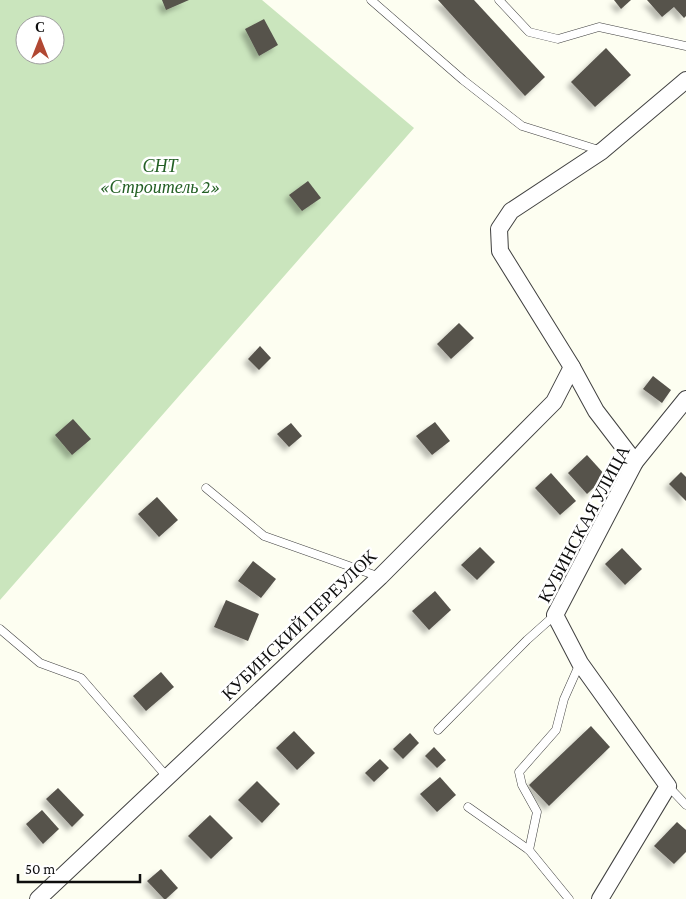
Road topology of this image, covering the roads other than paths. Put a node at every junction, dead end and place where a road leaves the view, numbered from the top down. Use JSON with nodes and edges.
{"nodes":[{"id":1,"x":371,"y":0,"type":"edge"},
{"id":2,"x":499,"y":0,"type":"edge"},
{"id":3,"x":686,"y":46,"type":"edge"},
{"id":4,"x":686,"y":80,"type":"edge"},
{"id":5,"x":602,"y":151,"type":"junction"},
{"id":6,"x":572,"y":367,"type":"junction"},
{"id":7,"x":686,"y":399,"type":"edge"},
{"id":8,"x":636,"y":462,"type":"junction"},
{"id":9,"x":206,"y":488,"type":"dead end"},
{"id":10,"x":380,"y":577,"type":"junction"},
{"id":11,"x":555,"y":615,"type":"junction"},
{"id":12,"x":0,"y":629,"type":"edge"},
{"id":13,"x":580,"y":663,"type":"junction"},
{"id":14,"x":438,"y":730,"type":"dead end"},
{"id":15,"x":168,"y":778,"type":"junction"},
{"id":16,"x":668,"y":786,"type":"junction"},
{"id":17,"x":686,"y":805,"type":"edge"},
{"id":18,"x":468,"y":806,"type":"dead end"},
{"id":19,"x":530,"y":850,"type":"junction"},
{"id":20,"x":38,"y":899,"type":"edge"},
{"id":21,"x":570,"y":899,"type":"edge"},
{"id":22,"x":600,"y":899,"type":"edge"}],
"edges":[{"from":1,"to":5,"type":"lane"},
{"from":2,"to":3,"type":"lane"},
{"from":4,"to":5,"type":"street"},
{"from":5,"to":6,"type":"street"},
{"from":6,"to":8,"type":"street"},
{"from":6,"to":10,"type":"street","name":"КУБИНСКИЙ ПЕРЕУЛОК"},
{"from":7,"to":8,"type":"street","name":"КУБИНСКАЯ УЛИЦА"},
{"from":8,"to":11,"type":"street","name":"КУБИНСКАЯ УЛИЦА"},
{"from":9,"to":10,"type":"lane"},
{"from":10,"to":15,"type":"street","name":"КУБИНСКИЙ ПЕРЕУЛОК"},
{"from":11,"to":13,"type":"street","name":"КУБИНСКАЯ УЛИЦА"},
{"from":11,"to":14,"type":"lane"},
{"from":12,"to":15,"type":"lane"},
{"from":13,"to":16,"type":"street","name":"КУБИНСКАЯ УЛИЦА"},
{"from":13,"to":19,"type":"lane"},
{"from":15,"to":20,"type":"street","name":"КУБИНСКИЙ ПЕРЕУЛОК"},
{"from":16,"to":17,"type":"lane"},
{"from":16,"to":22,"type":"street"},
{"from":18,"to":19,"type":"lane"},
{"from":19,"to":21,"type":"lane"}]}
